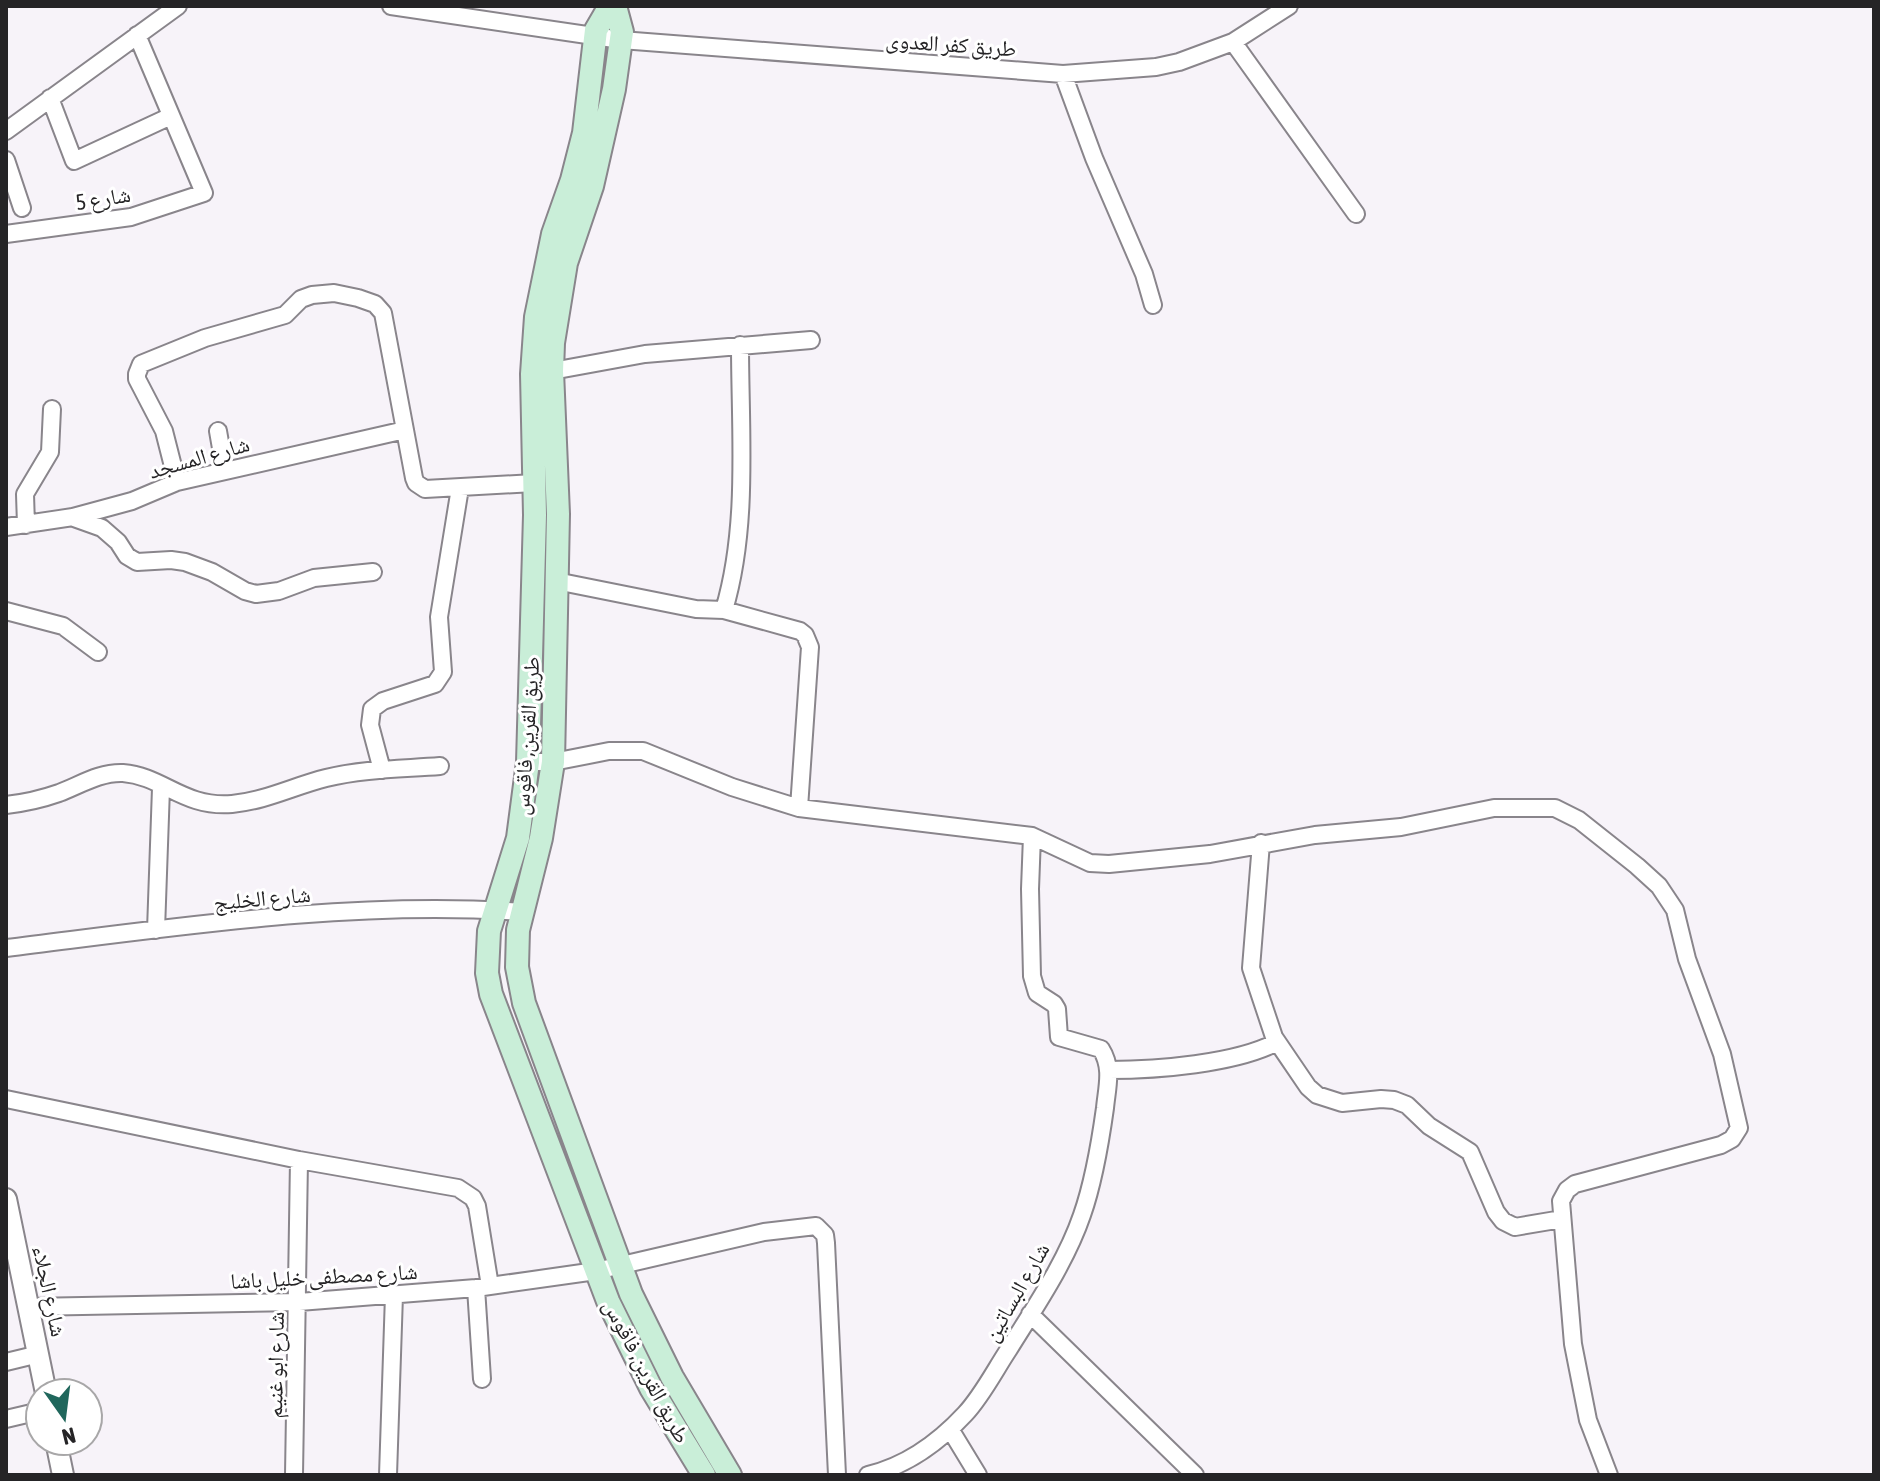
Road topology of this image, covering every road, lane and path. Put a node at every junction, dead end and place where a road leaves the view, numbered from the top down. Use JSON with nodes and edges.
{"nodes":[{"id":1,"x":178,"y":6,"type":"edge"},
{"id":2,"x":391,"y":6,"type":"edge"},
{"id":3,"x":613,"y":6,"type":"edge"},
{"id":4,"x":1289,"y":6,"type":"edge"},
{"id":5,"x":137,"y":35,"type":"junction"},
{"id":6,"x":595,"y":37,"type":"junction"},
{"id":7,"x":621,"y":40,"type":"junction"},
{"id":8,"x":1233,"y":42,"type":"junction"},
{"id":9,"x":1063,"y":74,"type":"junction"},
{"id":10,"x":50,"y":98,"type":"junction"},
{"id":11,"x":171,"y":116,"type":"junction"},
{"id":12,"x":6,"y":131,"type":"edge"},
{"id":13,"x":6,"y":160,"type":"edge"},
{"id":14,"x":22,"y":208,"type":"dead end"},
{"id":15,"x":1356,"y":214,"type":"dead end"},
{"id":16,"x":6,"y":234,"type":"edge"},
{"id":17,"x":1153,"y":305,"type":"dead end"},
{"id":18,"x":811,"y":340,"type":"dead end"},
{"id":19,"x":740,"y":345,"type":"junction"},
{"id":20,"x":552,"y":371,"type":"junction"},
{"id":21,"x":52,"y":409,"type":"dead end"},
{"id":22,"x":405,"y":430,"type":"junction"},
{"id":23,"x":218,"y":431,"type":"dead end"},
{"id":24,"x":225,"y":471,"type":"junction"},
{"id":25,"x":177,"y":482,"type":"junction"},
{"id":26,"x":534,"y":483,"type":"junction"},
{"id":27,"x":460,"y":488,"type":"junction"},
{"id":28,"x":558,"y":514,"type":"junction"},
{"id":29,"x":535,"y":515,"type":"junction"},
{"id":30,"x":73,"y":517,"type":"junction"},
{"id":31,"x":26,"y":525,"type":"junction"},
{"id":32,"x":6,"y":527,"type":"edge"},
{"id":33,"x":373,"y":572,"type":"dead end"},
{"id":34,"x":556,"y":581,"type":"junction"},
{"id":35,"x":724,"y":610,"type":"junction"},
{"id":36,"x":6,"y":611,"type":"edge"},
{"id":37,"x":532,"y":642,"type":"junction"},
{"id":38,"x":555,"y":643,"type":"junction"},
{"id":39,"x":98,"y":652,"type":"dead end"},
{"id":40,"x":528,"y":762,"type":"junction"},
{"id":41,"x":553,"y":762,"type":"junction"},
{"id":42,"x":440,"y":766,"type":"dead end"},
{"id":43,"x":382,"y":770,"type":"junction"},
{"id":44,"x":161,"y":788,"type":"junction"},
{"id":45,"x":6,"y":805,"type":"edge"},
{"id":46,"x":799,"y":808,"type":"junction"},
{"id":47,"x":1032,"y":836,"type":"junction"},
{"id":48,"x":1261,"y":843,"type":"junction"},
{"id":49,"x":494,"y":910,"type":"junction"},
{"id":50,"x":523,"y":912,"type":"junction"},
{"id":51,"x":156,"y":930,"type":"junction"},
{"id":52,"x":6,"y":948,"type":"edge"},
{"id":53,"x":1277,"y":1042,"type":"junction"},
{"id":54,"x":1109,"y":1070,"type":"junction"},
{"id":55,"x":6,"y":1099,"type":"edge"},
{"id":56,"x":299,"y":1160,"type":"junction"},
{"id":57,"x":6,"y":1199,"type":"edge"},
{"id":58,"x":1562,"y":1219,"type":"junction"},
{"id":59,"x":11,"y":1252,"type":"edge"},
{"id":60,"x":619,"y":1266,"type":"junction"},
{"id":61,"x":596,"y":1271,"type":"junction"},
{"id":62,"x":483,"y":1287,"type":"junction"},
{"id":63,"x":394,"y":1295,"type":"junction"},
{"id":64,"x":299,"y":1302,"type":"junction"},
{"id":65,"x":29,"y":1307,"type":"junction"},
{"id":66,"x":1030,"y":1314,"type":"junction"},
{"id":67,"x":39,"y":1354,"type":"junction"},
{"id":68,"x":6,"y":1362,"type":"edge"},
{"id":69,"x":43,"y":1377,"type":"edge"},
{"id":70,"x":482,"y":1379,"type":"dead end"},
{"id":71,"x":950,"y":1429,"type":"junction"},
{"id":72,"x":294,"y":1475,"type":"edge"},
{"id":73,"x":388,"y":1475,"type":"edge"},
{"id":74,"x":704,"y":1475,"type":"edge"},
{"id":75,"x":730,"y":1475,"type":"edge"},
{"id":76,"x":837,"y":1475,"type":"edge"},
{"id":77,"x":868,"y":1475,"type":"edge"},
{"id":78,"x":978,"y":1475,"type":"edge"},
{"id":79,"x":1195,"y":1475,"type":"edge"},
{"id":80,"x":1609,"y":1475,"type":"edge"}],
"edges":[{"from":1,"to":5,"type":"street"},
{"from":2,"to":6,"type":"street","name":"طريق كفر العدوى"},
{"from":3,"to":6,"type":"main road","name":"طريق القرين, فاقوس"},
{"from":3,"to":7,"type":"main road","name":"طريق القرين, فاقوس"},
{"from":4,"to":8,"type":"street","name":"طريق كفر العدوى"},
{"from":5,"to":10,"type":"street"},
{"from":5,"to":11,"type":"street"},
{"from":6,"to":7,"type":"street","name":"طريق كفر العدوى"},
{"from":6,"to":26,"type":"main road","name":"طريق القرين, فاقوس"},
{"from":7,"to":9,"type":"street","name":"طريق كفر العدوى"},
{"from":7,"to":20,"type":"main road","name":"طريق القرين, فاقوس"},
{"from":8,"to":9,"type":"street","name":"طريق كفر العدوى"},
{"from":8,"to":15,"type":"street"},
{"from":9,"to":17,"type":"street"},
{"from":10,"to":11,"type":"street"},
{"from":10,"to":12,"type":"street"},
{"from":11,"to":16,"type":"street","name":"شارع 5"},
{"from":13,"to":14,"type":"street"},
{"from":18,"to":19,"type":"street"},
{"from":19,"to":20,"type":"street"},
{"from":19,"to":35,"type":"street"},
{"from":20,"to":28,"type":"main road","name":"طريق القرين, فاقوس"},
{"from":21,"to":31,"type":"street"},
{"from":22,"to":24,"type":"street","name":"شارع المسجد"},
{"from":22,"to":25,"type":"street"},
{"from":22,"to":27,"type":"street"},
{"from":23,"to":24,"type":"street"},
{"from":24,"to":25,"type":"street","name":"شارع المسجد"},
{"from":25,"to":30,"type":"street","name":"شارع المسجد"},
{"from":26,"to":27,"type":"street"},
{"from":26,"to":29,"type":"main road","name":"طريق القرين, فاقوس"},
{"from":27,"to":43,"type":"street"},
{"from":28,"to":29,"type":"main road"},
{"from":28,"to":34,"type":"main road","name":"طريق القرين, فاقوس"},
{"from":29,"to":37,"type":"main road","name":"طريق القرين, فاقوس"},
{"from":30,"to":31,"type":"street","name":"شارع المسجد"},
{"from":30,"to":33,"type":"street"},
{"from":31,"to":32,"type":"street","name":"شارع المسجد"},
{"from":34,"to":35,"type":"street"},
{"from":34,"to":38,"type":"main road","name":"طريق القرين, فاقوس"},
{"from":35,"to":46,"type":"street"},
{"from":36,"to":39,"type":"street"},
{"from":37,"to":38,"type":"main road"},
{"from":37,"to":40,"type":"main road","name":"طريق القرين, فاقوس"},
{"from":38,"to":41,"type":"main road","name":"طريق القرين, فاقوس"},
{"from":40,"to":41,"type":"street"},
{"from":40,"to":49,"type":"main road","name":"طريق القرين, فاقوس"},
{"from":41,"to":46,"type":"street"},
{"from":41,"to":50,"type":"main road","name":"طريق القرين, فاقوس"},
{"from":42,"to":43,"type":"street"},
{"from":43,"to":44,"type":"street"},
{"from":44,"to":45,"type":"street"},
{"from":44,"to":51,"type":"street"},
{"from":46,"to":47,"type":"street"},
{"from":47,"to":48,"type":"street"},
{"from":47,"to":54,"type":"street"},
{"from":48,"to":53,"type":"street"},
{"from":48,"to":58,"type":"street"},
{"from":49,"to":50,"type":"street","name":"شارع الخليج"},
{"from":49,"to":51,"type":"street","name":"شارع الخليج"},
{"from":49,"to":61,"type":"main road","name":"طريق القرين, فاقوس"},
{"from":50,"to":60,"type":"main road","name":"طريق القرين, فاقوس"},
{"from":51,"to":52,"type":"street","name":"شارع الخليج"},
{"from":53,"to":54,"type":"street"},
{"from":53,"to":58,"type":"street"},
{"from":54,"to":66,"type":"street","name":"شارع البساتين"},
{"from":55,"to":56,"type":"street"},
{"from":56,"to":62,"type":"street"},
{"from":56,"to":64,"type":"street","name":"شارع ابو غنيم"},
{"from":57,"to":59,"type":"street","name":"شارع الجلاء"},
{"from":58,"to":80,"type":"street"},
{"from":59,"to":65,"type":"street","name":"شارع الجلاء"},
{"from":60,"to":61,"type":"street","name":"شارع مصطفى خليل باشا"},
{"from":60,"to":75,"type":"main road","name":"طريق القرين, فاقوس"},
{"from":60,"to":76,"type":"street","name":"شارع مصطفى خليل باشا"},
{"from":61,"to":62,"type":"street","name":"شارع مصطفى خليل باشا"},
{"from":61,"to":74,"type":"main road","name":"طريق القرين, فاقوس"},
{"from":62,"to":63,"type":"street","name":"شارع مصطفى خليل باشا"},
{"from":62,"to":70,"type":"street"},
{"from":63,"to":64,"type":"street","name":"شارع مصطفى خليل باشا"},
{"from":63,"to":73,"type":"street"},
{"from":64,"to":65,"type":"street","name":"شارع مصطفى خليل باشا"},
{"from":64,"to":72,"type":"street","name":"شارع ابو غنيم"},
{"from":65,"to":67,"type":"street","name":"شارع الجلاء"},
{"from":66,"to":71,"type":"street","name":"شارع البساتين"},
{"from":66,"to":79,"type":"street"},
{"from":67,"to":68,"type":"street"},
{"from":67,"to":69,"type":"street","name":"شارع الجلاء"},
{"from":71,"to":77,"type":"street","name":"شارع البساتين"},
{"from":71,"to":78,"type":"street"}]}
